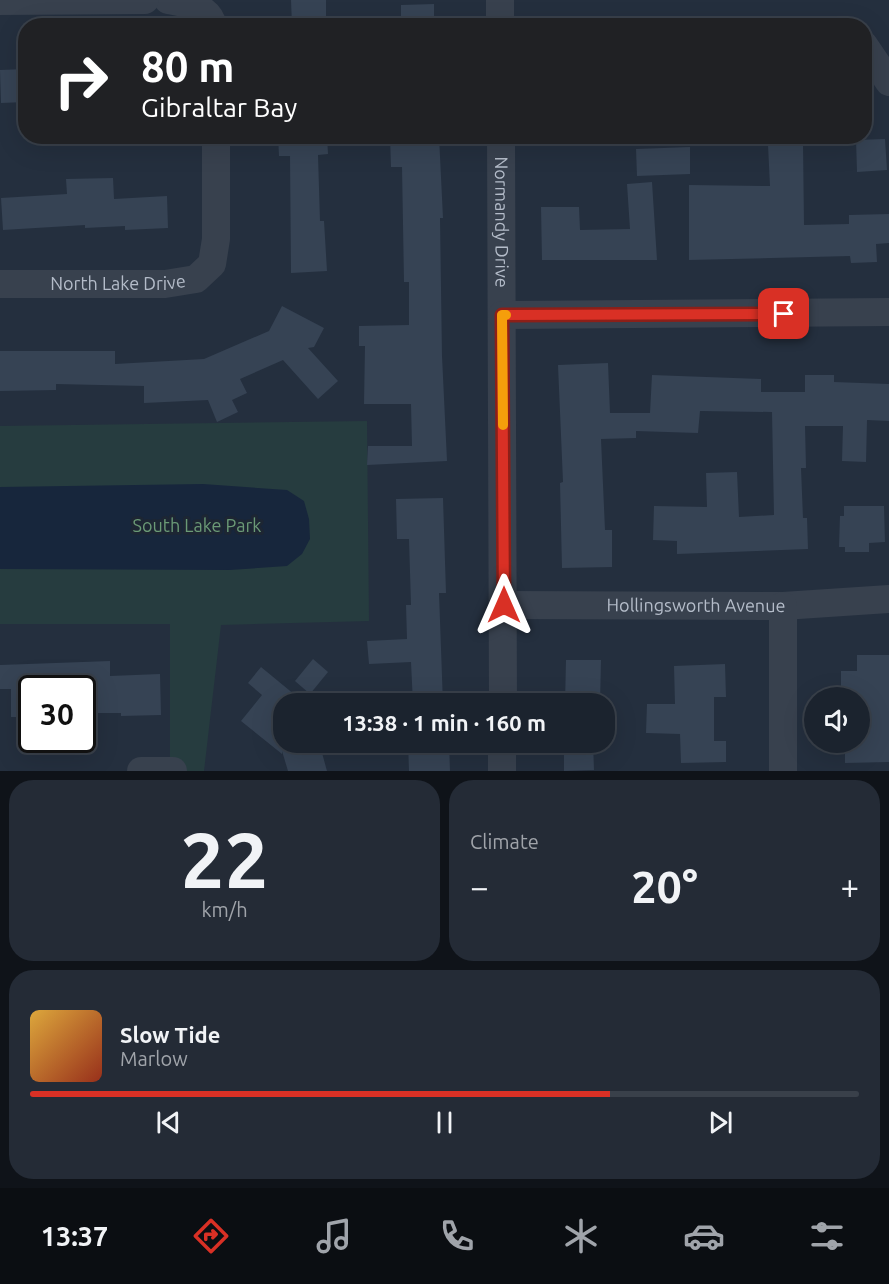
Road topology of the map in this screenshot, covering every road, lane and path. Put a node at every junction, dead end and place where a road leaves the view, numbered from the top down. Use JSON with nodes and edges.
{"nodes":[{"id":1,"x":145,"y":0,"type":"edge"},
{"id":2,"x":168,"y":0,"type":"edge"},
{"id":3,"x":500,"y":0,"type":"edge"},
{"id":4,"x":0,"y":1,"type":"edge"},
{"id":5,"x":210,"y":18,"type":"edge"},
{"id":6,"x":500,"y":18,"type":"edge"},
{"id":7,"x":872,"y":57,"type":"edge"},
{"id":8,"x":889,"y":82,"type":"edge"},
{"id":9,"x":216,"y":144,"type":"edge"},
{"id":10,"x":501,"y":144,"type":"edge"},
{"id":11,"x":0,"y":284,"type":"edge"},
{"id":12,"x":889,"y":312,"type":"edge"},
{"id":13,"x":502,"y":315,"type":"junction"},
{"id":14,"x":889,"y":599,"type":"edge"},
{"id":15,"x":504,"y":605,"type":"junction"},
{"id":16,"x":783,"y":606,"type":"junction"},
{"id":17,"x":502,"y":693,"type":"edge"},
{"id":18,"x":502,"y":753,"type":"edge"},
{"id":19,"x":141,"y":771,"type":"edge"},
{"id":20,"x":173,"y":771,"type":"edge"},
{"id":21,"x":502,"y":771,"type":"edge"},
{"id":22,"x":783,"y":771,"type":"edge"}],
"edges":[{"from":1,"to":4,"type":"street"},
{"from":2,"to":5,"type":"street"},
{"from":3,"to":6,"type":"street"},
{"from":7,"to":8,"type":"street"},
{"from":9,"to":11,"type":"street","name":"North Lake Drive"},
{"from":10,"to":13,"type":"street","name":"Normandy Drive"},
{"from":12,"to":13,"type":"street"},
{"from":13,"to":15,"type":"street","name":"Normandy Drive"},
{"from":14,"to":16,"type":"street","name":"Hollingsworth Avenue"},
{"from":15,"to":16,"type":"street","name":"Hollingsworth Avenue"},
{"from":15,"to":17,"type":"street","name":"Normandy Drive"},
{"from":16,"to":22,"type":"street"},
{"from":18,"to":21,"type":"street"},
{"from":19,"to":20,"type":"street"}]}
